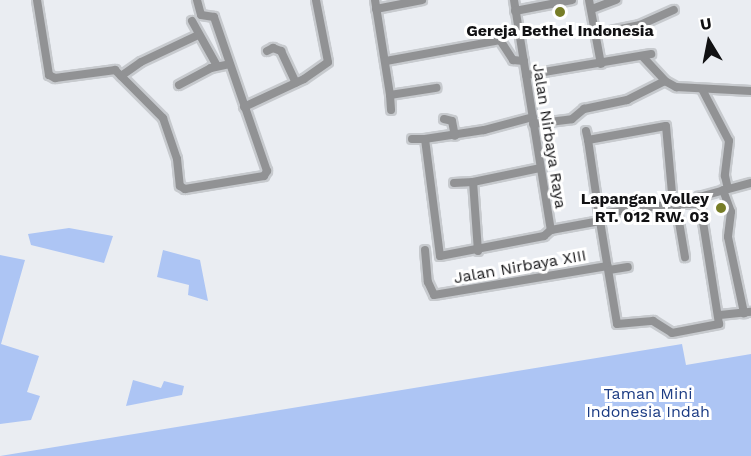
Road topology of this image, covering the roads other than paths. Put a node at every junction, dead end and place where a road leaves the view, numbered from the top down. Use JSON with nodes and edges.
{"nodes":[{"id":1,"x":37,"y":0,"type":"edge"},
{"id":2,"x":197,"y":0,"type":"edge"},
{"id":3,"x":316,"y":0,"type":"edge"},
{"id":4,"x":422,"y":0,"type":"edge"},
{"id":5,"x":514,"y":0,"type":"edge"},
{"id":6,"x":572,"y":0,"type":"edge"},
{"id":7,"x":589,"y":0,"type":"edge"},
{"id":8,"x":616,"y":0,"type":"edge"},
{"id":9,"x":376,"y":4,"type":"edge"},
{"id":10,"x":592,"y":9,"type":"junction"},
{"id":11,"x":515,"y":10,"type":"junction"},
{"id":12,"x":674,"y":10,"type":"dead end"},
{"id":13,"x":192,"y":21,"type":"dead end"},
{"id":14,"x":596,"y":34,"type":"junction"},
{"id":15,"x":198,"y":35,"type":"junction"},
{"id":16,"x":267,"y":51,"type":"dead end"},
{"id":17,"x":386,"y":61,"type":"junction"},
{"id":18,"x":524,"y":62,"type":"junction"},
{"id":19,"x":230,"y":64,"type":"junction"},
{"id":20,"x":600,"y":64,"type":"junction"},
{"id":21,"x":217,"y":66,"type":"junction"},
{"id":22,"x":526,"y":75,"type":"junction"},
{"id":23,"x":121,"y":76,"type":"junction"},
{"id":24,"x":665,"y":81,"type":"junction"},
{"id":25,"x":296,"y":83,"type":"junction"},
{"id":26,"x":179,"y":85,"type":"dead end"},
{"id":27,"x":436,"y":88,"type":"dead end"},
{"id":28,"x":703,"y":91,"type":"junction"},
{"id":29,"x":751,"y":91,"type":"edge"},
{"id":30,"x":390,"y":95,"type":"junction"},
{"id":31,"x":244,"y":107,"type":"junction"},
{"id":32,"x":391,"y":110,"type":"dead end"},
{"id":33,"x":444,"y":119,"type":"dead end"},
{"id":34,"x":533,"y":121,"type":"junction"},
{"id":35,"x":586,"y":131,"type":"dead end"},
{"id":36,"x":455,"y":136,"type":"junction"},
{"id":37,"x":412,"y":139,"type":"dead end"},
{"id":38,"x":425,"y":139,"type":"junction"},
{"id":39,"x":588,"y":140,"type":"junction"},
{"id":40,"x":540,"y":168,"type":"junction"},
{"id":41,"x":473,"y":182,"type":"junction"},
{"id":42,"x":454,"y":183,"type":"dead end"},
{"id":43,"x":751,"y":183,"type":"edge"},
{"id":44,"x":726,"y":190,"type":"junction"},
{"id":45,"x":674,"y":204,"type":"junction"},
{"id":46,"x":698,"y":204,"type":"junction"},
{"id":47,"x":600,"y":218,"type":"junction"},
{"id":48,"x":551,"y":230,"type":"junction"},
{"id":49,"x":425,"y":250,"type":"dead end"},
{"id":50,"x":478,"y":251,"type":"junction"},
{"id":51,"x":685,"y":257,"type":"dead end"},
{"id":52,"x":628,"y":267,"type":"dead end"},
{"id":53,"x":608,"y":268,"type":"junction"},
{"id":54,"x":748,"y":312,"type":"edge"},
{"id":55,"x":720,"y":315,"type":"junction"}],
"edges":[{"from":1,"to":23,"type":"street"},
{"from":2,"to":19,"type":"street"},
{"from":3,"to":25,"type":"street"},
{"from":4,"to":9,"type":"street"},
{"from":5,"to":11,"type":"street","name":"Jalan Nirbaya Raya"},
{"from":6,"to":11,"type":"street"},
{"from":7,"to":10,"type":"street"},
{"from":8,"to":10,"type":"street"},
{"from":9,"to":17,"type":"street"},
{"from":10,"to":14,"type":"street"},
{"from":11,"to":18,"type":"street","name":"Jalan Nirbaya Raya"},
{"from":12,"to":14,"type":"street"},
{"from":13,"to":15,"type":"street"},
{"from":14,"to":20,"type":"street"},
{"from":15,"to":21,"type":"street"},
{"from":15,"to":23,"type":"street"},
{"from":16,"to":25,"type":"street"},
{"from":17,"to":18,"type":"street"},
{"from":17,"to":30,"type":"street"},
{"from":18,"to":22,"type":"street","name":"Jalan Nirbaya Raya"},
{"from":19,"to":21,"type":"street"},
{"from":19,"to":31,"type":"street"},
{"from":20,"to":22,"type":"street"},
{"from":20,"to":24,"type":"street"},
{"from":21,"to":26,"type":"street"},
{"from":22,"to":34,"type":"street","name":"Jalan Nirbaya Raya"},
{"from":23,"to":31,"type":"street"},
{"from":24,"to":28,"type":"street"},
{"from":24,"to":34,"type":"street"},
{"from":25,"to":31,"type":"street"},
{"from":27,"to":30,"type":"street"},
{"from":28,"to":29,"type":"street"},
{"from":28,"to":44,"type":"street"},
{"from":30,"to":32,"type":"street"},
{"from":33,"to":36,"type":"street"},
{"from":34,"to":36,"type":"street"},
{"from":34,"to":40,"type":"street","name":"Jalan Nirbaya Raya"},
{"from":35,"to":39,"type":"street"},
{"from":36,"to":38,"type":"street"},
{"from":37,"to":38,"type":"street"},
{"from":38,"to":50,"type":"street"},
{"from":39,"to":45,"type":"street"},
{"from":39,"to":47,"type":"street"},
{"from":40,"to":41,"type":"street"},
{"from":40,"to":48,"type":"street","name":"Jalan Nirbaya Raya"},
{"from":41,"to":42,"type":"street"},
{"from":41,"to":50,"type":"street"},
{"from":43,"to":44,"type":"street"},
{"from":44,"to":46,"type":"street"},
{"from":44,"to":54,"type":"street"},
{"from":45,"to":46,"type":"street","name":"Jalan Nirbaya Raya"},
{"from":45,"to":47,"type":"street","name":"Jalan Nirbaya Raya"},
{"from":45,"to":51,"type":"street"},
{"from":46,"to":55,"type":"street"},
{"from":47,"to":48,"type":"street","name":"Jalan Nirbaya Raya"},
{"from":47,"to":53,"type":"street"},
{"from":48,"to":50,"type":"street"},
{"from":49,"to":53,"type":"street","name":"Jalan Nirbaya XIII"},
{"from":52,"to":53,"type":"street","name":"Jalan Nirbaya XIII"},
{"from":53,"to":55,"type":"street"},
{"from":54,"to":55,"type":"street"}]}
